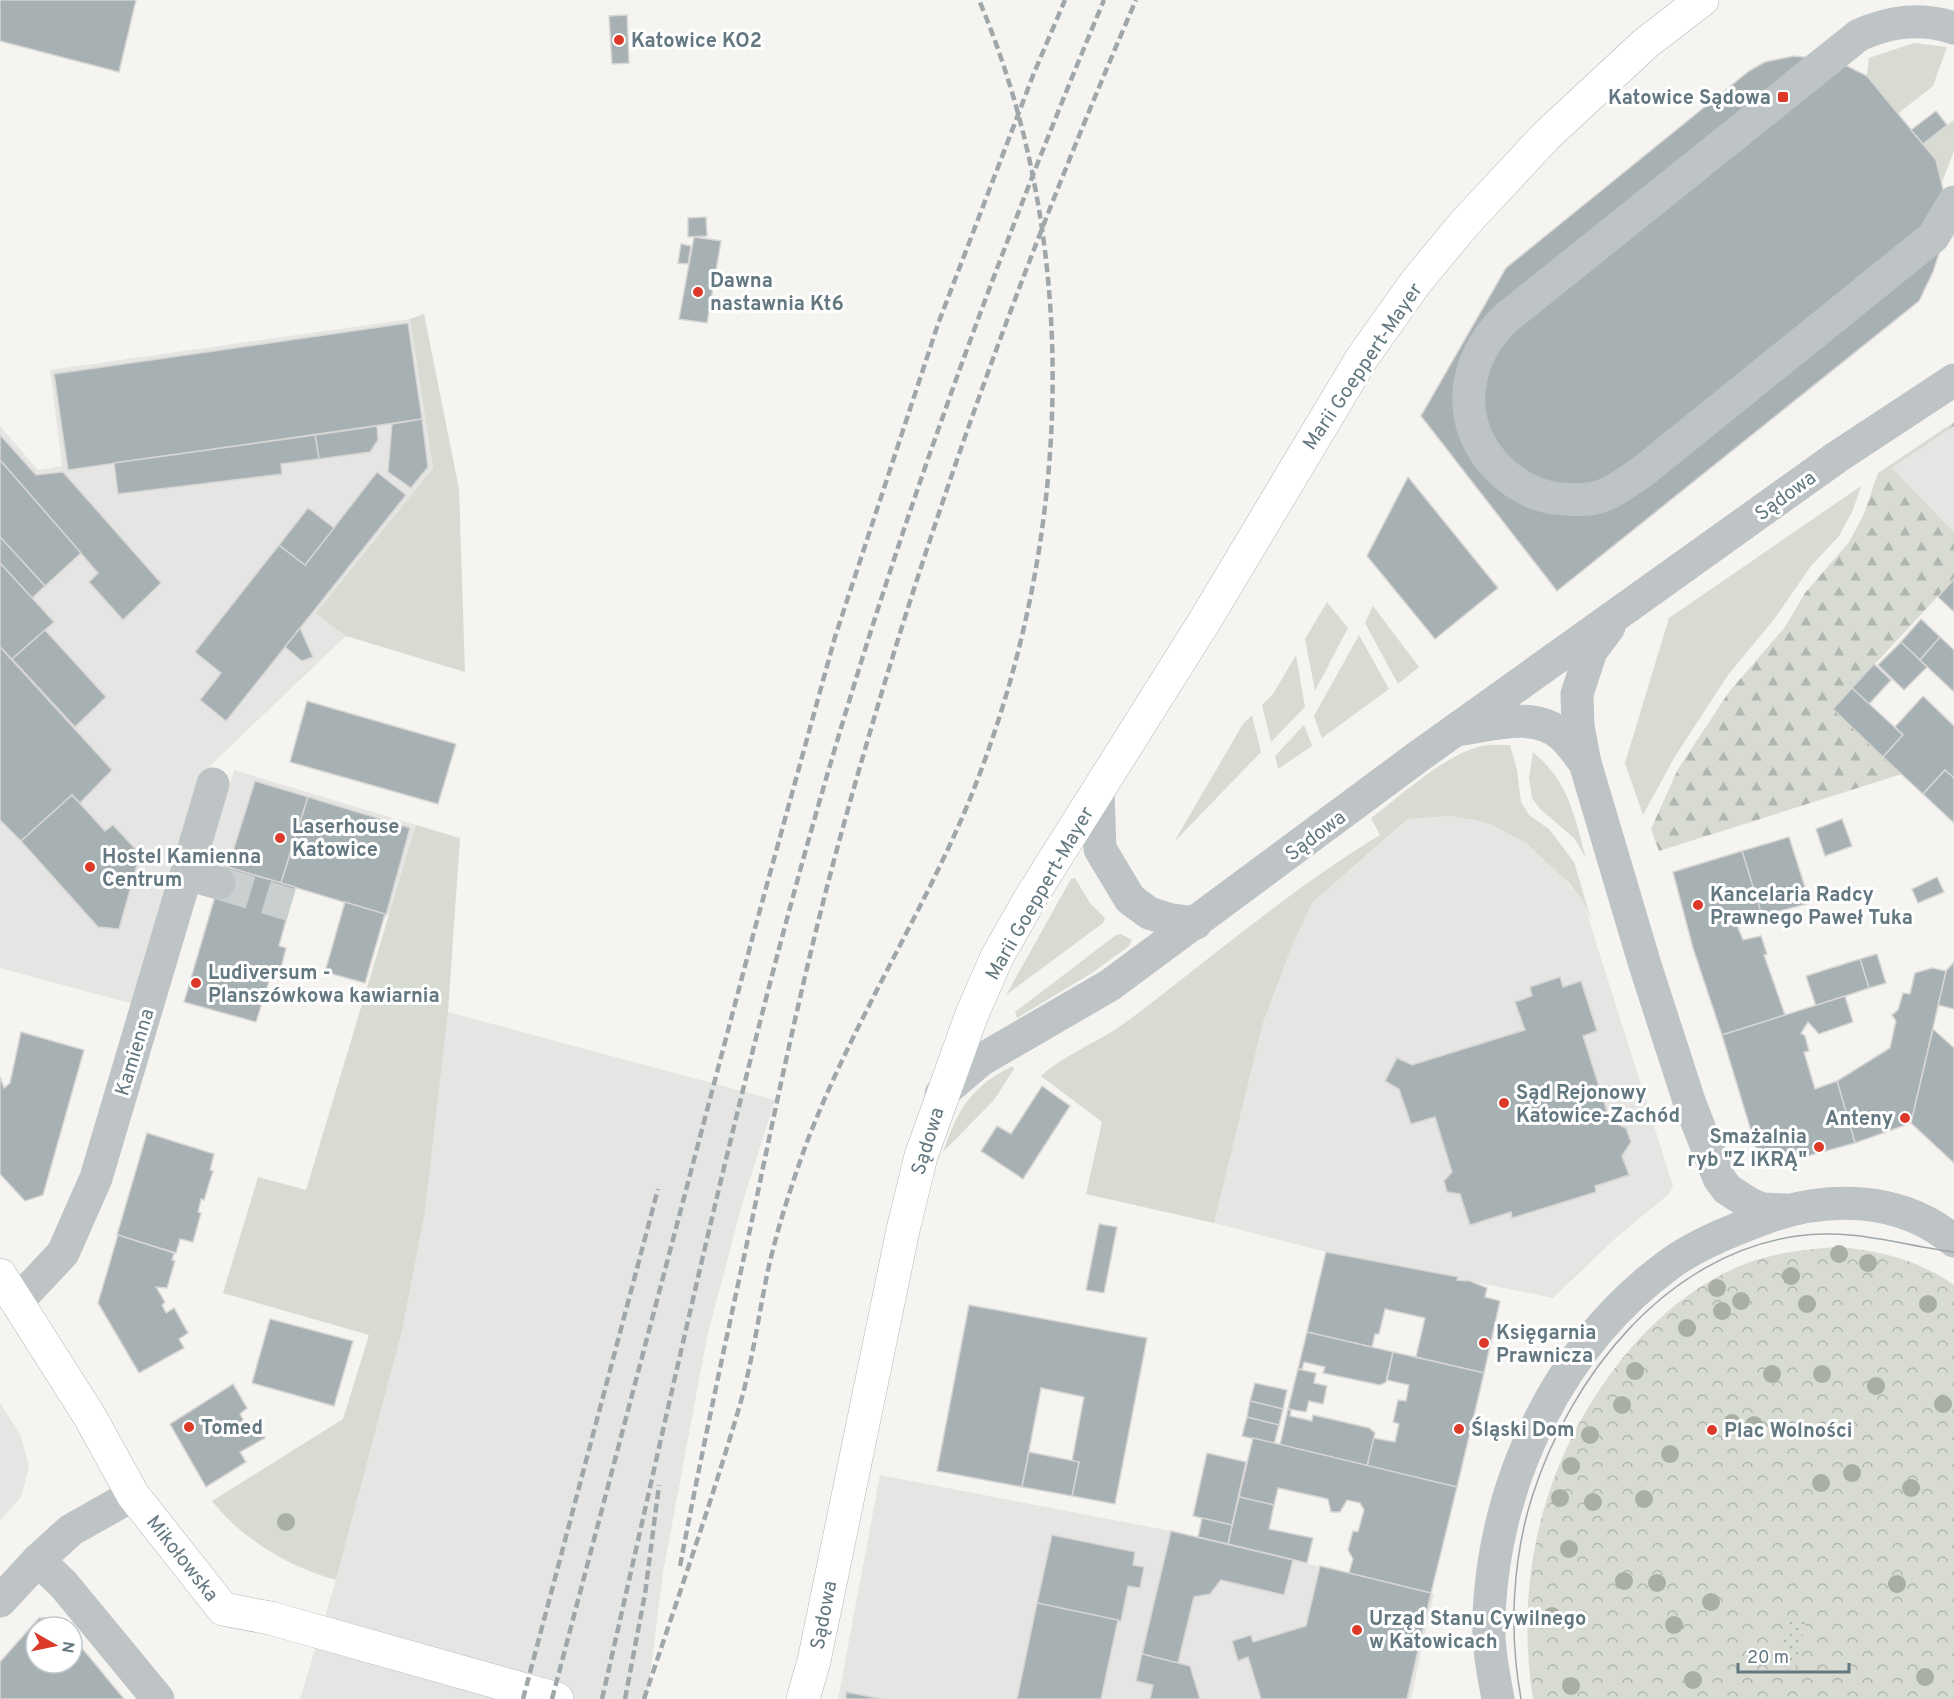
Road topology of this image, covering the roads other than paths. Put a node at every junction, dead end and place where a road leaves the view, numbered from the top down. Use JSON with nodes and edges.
{"nodes":[{"id":1,"x":1702,"y":0,"type":"edge"},
{"id":2,"x":1954,"y":28,"type":"edge"},
{"id":3,"x":1954,"y":202,"type":"edge"},
{"id":4,"x":1954,"y":380,"type":"edge"},
{"id":5,"x":1619,"y":614,"type":"junction"},
{"id":6,"x":1456,"y":730,"type":"junction"},
{"id":7,"x":1585,"y":763,"type":"junction"},
{"id":8,"x":213,"y":784,"type":"dead end"},
{"id":9,"x":1098,"y":793,"type":"junction"},
{"id":10,"x":187,"y":874,"type":"junction"},
{"id":11,"x":219,"y":884,"type":"tunnel mouth"},
{"id":12,"x":1196,"y":923,"type":"junction"},
{"id":13,"x":941,"y":1094,"type":"junction"},
{"id":14,"x":1787,"y":1210,"type":"junction"},
{"id":15,"x":1954,"y":1240,"type":"edge"},
{"id":16,"x":9,"y":1288,"type":"edge"},
{"id":17,"x":133,"y":1495,"type":"junction"},
{"id":18,"x":38,"y":1560,"type":"junction"},
{"id":19,"x":0,"y":1601,"type":"edge"},
{"id":20,"x":158,"y":1699,"type":"edge"},
{"id":21,"x":556,"y":1699,"type":"edge"},
{"id":22,"x":803,"y":1699,"type":"edge"},
{"id":23,"x":1498,"y":1699,"type":"edge"}],
"edges":[{"from":1,"to":9,"type":"main road","name":"Marii Goeppert-Mayer"},
{"from":2,"to":3,"type":"street"},
{"from":4,"to":5,"type":"street","name":"Sądowa"},
{"from":5,"to":6,"type":"street","name":"Sądowa"},
{"from":5,"to":7,"type":"street","name":"Sądowa"},
{"from":6,"to":7,"type":"street","name":"Sądowa"},
{"from":6,"to":12,"type":"street","name":"Sądowa"},
{"from":7,"to":14,"type":"street","name":"Sądowa"},
{"from":8,"to":10,"type":"street","name":"Kamienna"},
{"from":9,"to":12,"type":"street","name":"Marii Goeppert-Mayer"},
{"from":9,"to":13,"type":"main road","name":"Marii Goeppert-Mayer"},
{"from":10,"to":11,"type":"street"},
{"from":10,"to":16,"type":"street","name":"Kamienna"},
{"from":12,"to":13,"type":"street","name":"Sądowa"},
{"from":13,"to":22,"type":"main road","name":"Sądowa"},
{"from":14,"to":15,"type":"street"},
{"from":14,"to":23,"type":"street"},
{"from":16,"to":17,"type":"main road","name":"Mikołowska"},
{"from":17,"to":18,"type":"street"},
{"from":17,"to":21,"type":"main road","name":"Mikołowska"},
{"from":18,"to":19,"type":"street"},
{"from":18,"to":20,"type":"street"}]}
